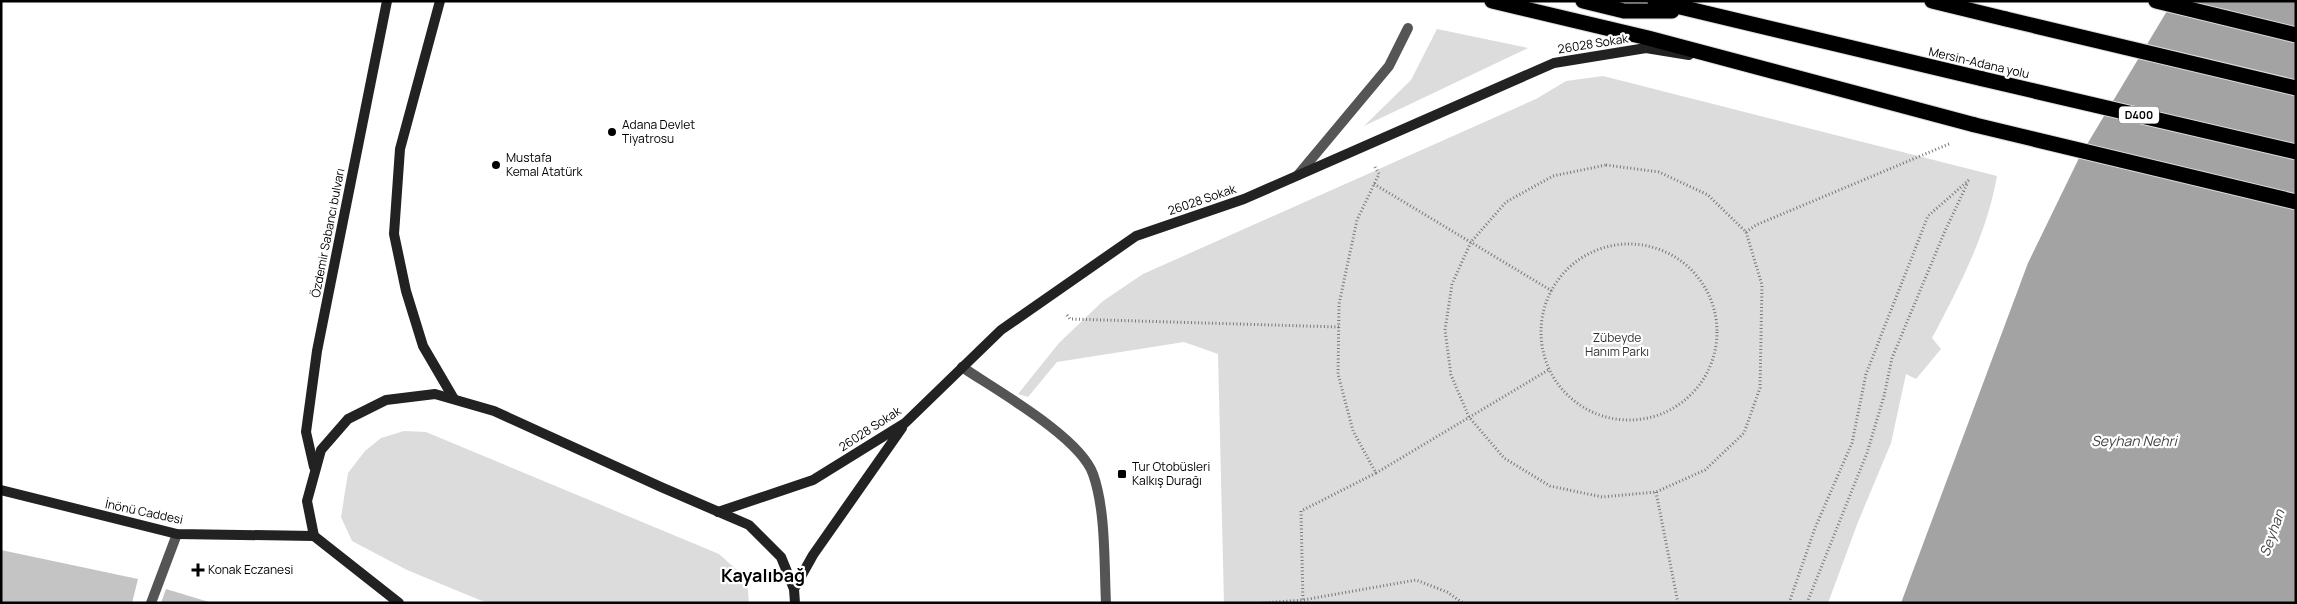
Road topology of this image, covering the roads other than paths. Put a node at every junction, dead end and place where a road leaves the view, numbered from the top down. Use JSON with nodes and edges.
{"nodes":[{"id":1,"x":387,"y":1,"type":"edge"},
{"id":2,"x":440,"y":1,"type":"edge"},
{"id":3,"x":1492,"y":1,"type":"edge"},
{"id":4,"x":1582,"y":1,"type":"edge"},
{"id":5,"x":1655,"y":1,"type":"edge"},
{"id":6,"x":1932,"y":1,"type":"edge"},
{"id":7,"x":2156,"y":1,"type":"edge"},
{"id":8,"x":1696,"y":12,"type":"junction"},
{"id":9,"x":1408,"y":28,"type":"dead end"},
{"id":10,"x":2296,"y":34,"type":"edge"},
{"id":11,"x":1754,"y":66,"type":"junction"},
{"id":12,"x":2296,"y":88,"type":"edge"},
{"id":13,"x":2296,"y":152,"type":"edge"},
{"id":14,"x":1298,"y":175,"type":"junction"},
{"id":15,"x":2296,"y":202,"type":"edge"},
{"id":16,"x":962,"y":367,"type":"junction"},
{"id":17,"x":454,"y":399,"type":"junction"},
{"id":18,"x":905,"y":423,"type":"junction"},
{"id":19,"x":315,"y":470,"type":"junction"},
{"id":20,"x":1,"y":490,"type":"edge"},
{"id":21,"x":718,"y":512,"type":"junction"},
{"id":22,"x":177,"y":534,"type":"junction"},
{"id":23,"x":314,"y":536,"type":"junction"},
{"id":24,"x":794,"y":590,"type":"junction"},
{"id":25,"x":151,"y":603,"type":"edge"},
{"id":26,"x":399,"y":603,"type":"edge"},
{"id":27,"x":795,"y":603,"type":"edge"},
{"id":28,"x":1106,"y":603,"type":"edge"}],
"edges":[{"from":1,"to":19,"type":"main road","name":"Özdemir Sabancı bulvarı"},
{"from":2,"to":17,"type":"main road"},
{"from":3,"to":11,"type":"highway"},
{"from":4,"to":8,"type":"highway"},
{"from":5,"to":8,"type":"highway","name":"Mersin-Adana yolu","number":"D400"},
{"from":6,"to":12,"type":"highway","bridge":true},
{"from":7,"to":10,"type":"highway"},
{"from":8,"to":13,"type":"highway","name":"Mersin-Adana yolu","number":"D400","bridge":true},
{"from":9,"to":14,"type":"street"},
{"from":11,"to":14,"type":"main road","name":"26028 Sokak"},
{"from":11,"to":15,"type":"highway","bridge":true},
{"from":14,"to":16,"type":"main road","name":"26028 Sokak"},
{"from":16,"to":18,"type":"main road","name":"26028 Sokak"},
{"from":16,"to":28,"type":"street"},
{"from":17,"to":19,"type":"main road"},
{"from":17,"to":21,"type":"main road"},
{"from":18,"to":21,"type":"main road","name":"26028 Sokak"},
{"from":18,"to":24,"type":"main road"},
{"from":19,"to":23,"type":"main road"},
{"from":20,"to":22,"type":"main road","name":"İnönü Caddesi"},
{"from":21,"to":24,"type":"main road"},
{"from":22,"to":23,"type":"main road","name":"İnönü Caddesi"},
{"from":22,"to":25,"type":"street"},
{"from":23,"to":26,"type":"main road"},
{"from":24,"to":27,"type":"main road"}]}
